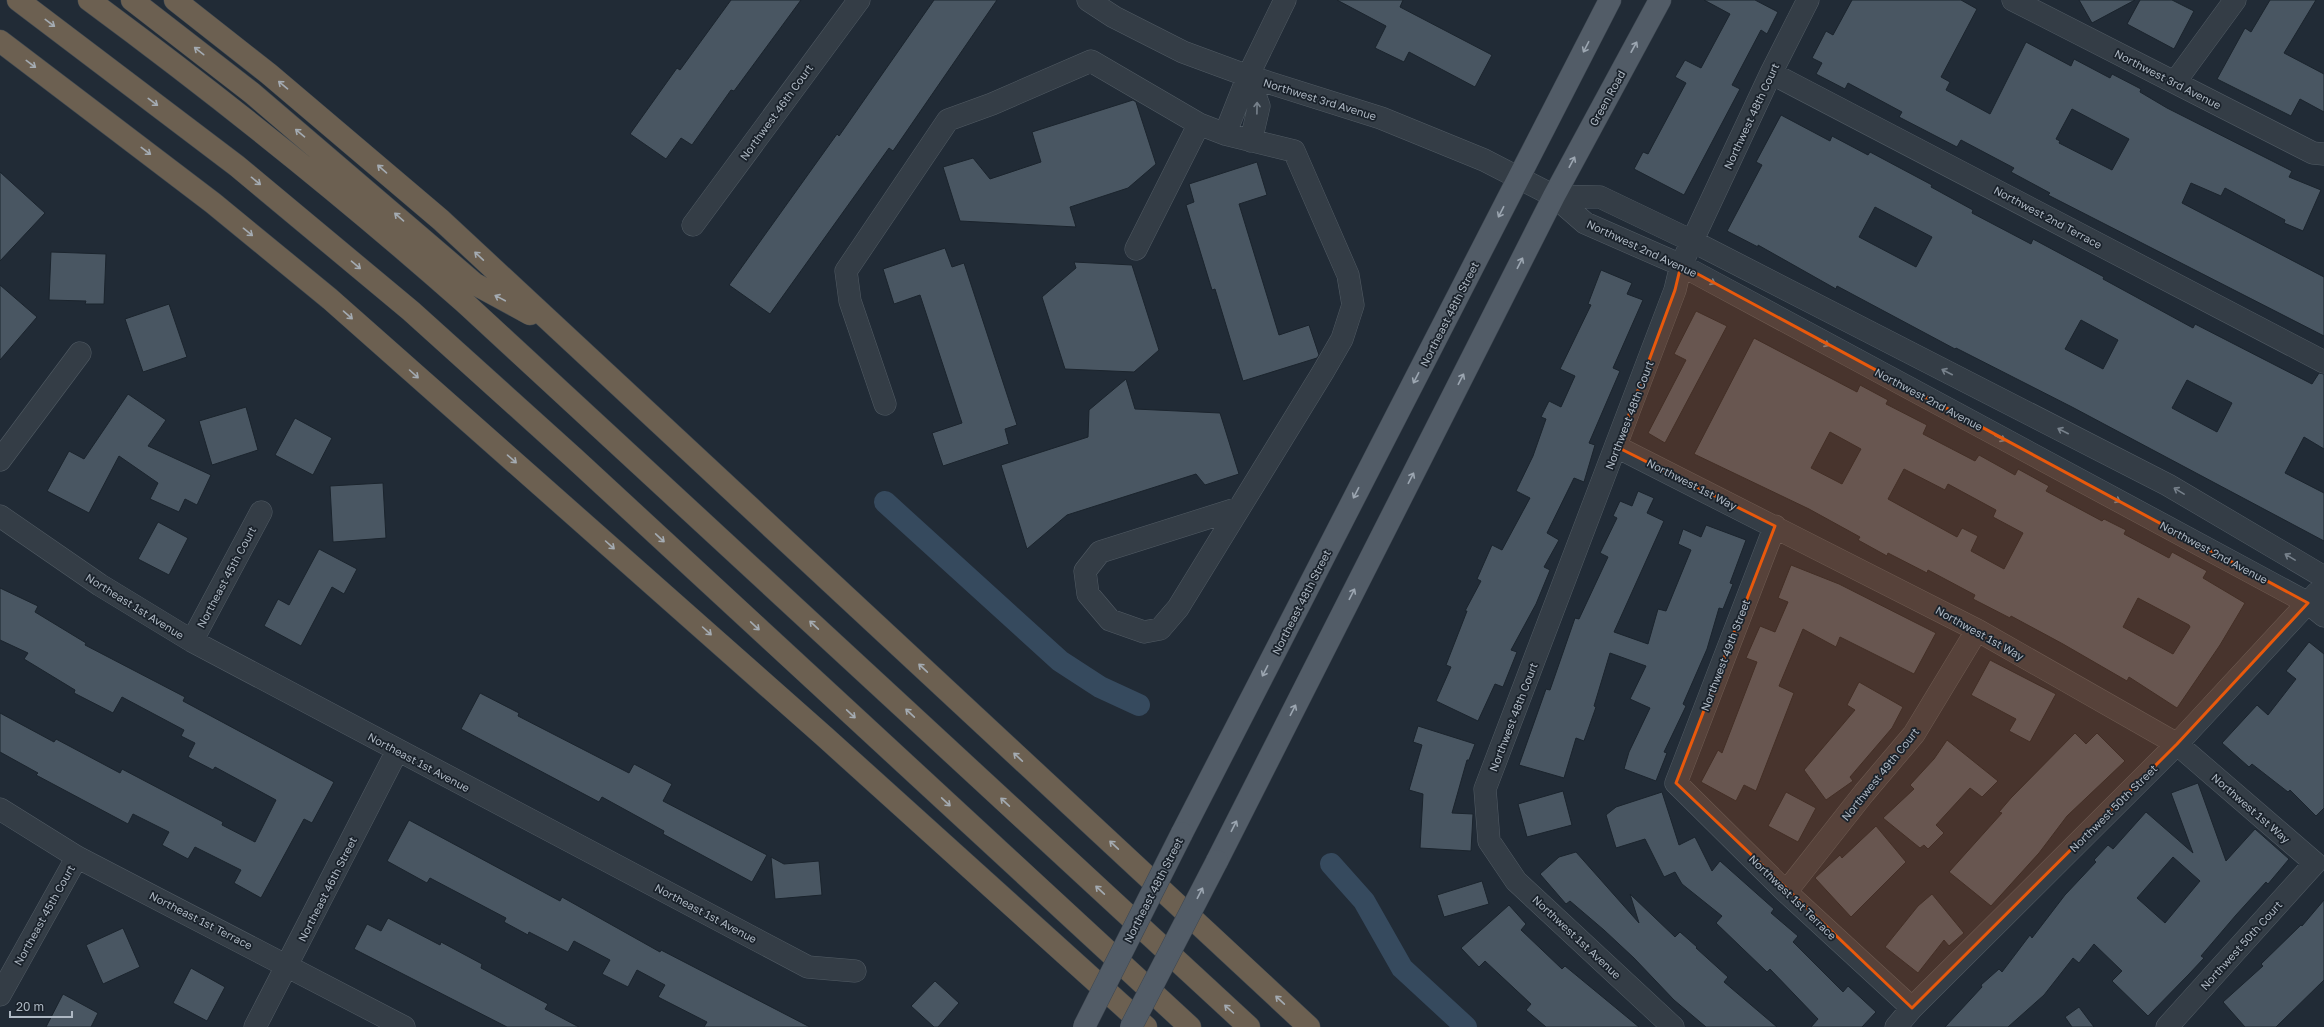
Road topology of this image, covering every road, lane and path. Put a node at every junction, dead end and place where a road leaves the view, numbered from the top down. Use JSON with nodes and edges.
{"nodes":[{"id":1,"x":18,"y":0,"type":"edge"},
{"id":2,"x":90,"y":0,"type":"edge"},
{"id":3,"x":132,"y":0,"type":"edge"},
{"id":4,"x":176,"y":0,"type":"edge"},
{"id":5,"x":859,"y":0,"type":"edge"},
{"id":6,"x":1088,"y":0,"type":"edge"},
{"id":7,"x":1285,"y":0,"type":"edge"},
{"id":8,"x":1610,"y":0,"type":"edge"},
{"id":9,"x":1660,"y":0,"type":"edge"},
{"id":10,"x":1808,"y":0,"type":"edge"},
{"id":11,"x":2013,"y":0,"type":"edge"},
{"id":12,"x":2235,"y":0,"type":"edge"},
{"id":13,"x":0,"y":41,"type":"edge"},
{"id":14,"x":1771,"y":73,"type":"junction"},
{"id":15,"x":1248,"y":76,"type":"junction"},
{"id":16,"x":2175,"y":82,"type":"junction"},
{"id":17,"x":1199,"y":124,"type":"junction"},
{"id":18,"x":1225,"y":134,"type":"junction"},
{"id":19,"x":1251,"y":141,"type":"junction"},
{"id":20,"x":2324,"y":154,"type":"edge"},
{"id":21,"x":1519,"y":178,"type":"junction"},
{"id":22,"x":1554,"y":196,"type":"junction"},
{"id":23,"x":693,"y":225,"type":"dead end"},
{"id":24,"x":1692,"y":241,"type":"junction"},
{"id":25,"x":1136,"y":249,"type":"dead end"},
{"id":26,"x":1681,"y":265,"type":"junction"},
{"id":27,"x":559,"y":329,"type":"junction"},
{"id":28,"x":80,"y":353,"type":"dead end"},
{"id":29,"x":2324,"y":362,"type":"edge"},
{"id":30,"x":885,"y":404,"type":"dead end"},
{"id":31,"x":1617,"y":446,"type":"junction"},
{"id":32,"x":0,"y":460,"type":"edge"},
{"id":33,"x":1239,"y":508,"type":"junction"},
{"id":34,"x":260,"y":512,"type":"dead end"},
{"id":35,"x":0,"y":516,"type":"edge"},
{"id":36,"x":1775,"y":526,"type":"junction"},
{"id":37,"x":2324,"y":577,"type":"edge"},
{"id":38,"x":2324,"y":585,"type":"edge"},
{"id":39,"x":2316,"y":610,"type":"edge"},
{"id":40,"x":1977,"y":630,"type":"junction"},
{"id":41,"x":192,"y":641,"type":"junction"},
{"id":42,"x":2177,"y":744,"type":"junction"},
{"id":43,"x":397,"y":751,"type":"junction"},
{"id":44,"x":1676,"y":784,"type":"joint"},
{"id":45,"x":0,"y":809,"type":"edge"},
{"id":46,"x":1489,"y":840,"type":"joint"},
{"id":47,"x":77,"y":857,"type":"junction"},
{"id":48,"x":2315,"y":863,"type":"joint"},
{"id":49,"x":1786,"y":892,"type":"junction"},
{"id":50,"x":288,"y":965,"type":"junction"},
{"id":51,"x":855,"y":971,"type":"dead end"},
{"id":52,"x":0,"y":995,"type":"edge"},
{"id":53,"x":1912,"y":1008,"type":"junction"},
{"id":54,"x":255,"y":1027,"type":"edge"},
{"id":55,"x":404,"y":1027,"type":"edge"},
{"id":56,"x":1084,"y":1027,"type":"edge"},
{"id":57,"x":1131,"y":1027,"type":"edge"},
{"id":58,"x":1146,"y":1027,"type":"edge"},
{"id":59,"x":1190,"y":1027,"type":"edge"},
{"id":60,"x":1249,"y":1027,"type":"edge"},
{"id":61,"x":1309,"y":1027,"type":"edge"},
{"id":62,"x":1673,"y":1027,"type":"edge"},
{"id":63,"x":1896,"y":1027,"type":"edge"},
{"id":64,"x":2167,"y":1027,"type":"edge"}],
"edges":[{"from":1,"to":59,"type":"highway","one_way":true},
{"from":60,"to":2,"type":"highway","one_way":true},
{"from":27,"to":3,"type":"highway","one_way":true},
{"from":27,"to":4,"type":"highway","one_way":true},
{"from":5,"to":23,"type":"street","name":"Northwest 46th Court"},
{"from":6,"to":15,"type":"street","name":"Northwest 3rd Avenue"},
{"from":7,"to":15,"type":"street"},
{"from":8,"to":21,"type":"main road","one_way":true},
{"from":22,"to":9,"type":"main road","name":"Green Road","one_way":true},
{"from":10,"to":14,"type":"street","name":"Northwest 48th Court"},
{"from":11,"to":16,"type":"street","name":"Northwest 3rd Avenue"},
{"from":12,"to":16,"type":"street"},
{"from":13,"to":58,"type":"highway","one_way":true},
{"from":14,"to":24,"type":"street","name":"Northwest 48th Court"},
{"from":14,"to":29,"type":"street","name":"Northwest 2nd Terrace"},
{"from":15,"to":18,"type":"street"},
{"from":19,"to":15,"type":"street","one_way":true},
{"from":15,"to":21,"type":"street","name":"Northwest 3rd Avenue"},
{"from":16,"to":20,"type":"street","name":"Northwest 3rd Avenue"},
{"from":17,"to":18,"type":"street"},
{"from":17,"to":25,"type":"street"},
{"from":17,"to":30,"type":"street"},
{"from":18,"to":19,"type":"street"},
{"from":19,"to":33,"type":"street"},
{"from":21,"to":22,"type":"street","name":"Northwest 3rd Avenue"},
{"from":21,"to":56,"type":"main road","name":"Northeast 48th Street","one_way":true,"bridge":true},
{"from":22,"to":24,"type":"street"},
{"from":22,"to":26,"type":"street","name":"Northwest 2nd Avenue"},
{"from":57,"to":22,"type":"main road","one_way":true,"bridge":true},
{"from":24,"to":26,"type":"street","name":"Northwest 48th Court"},
{"from":37,"to":24,"type":"street","one_way":true},
{"from":26,"to":31,"type":"street","name":"Northwest 48th Court"},
{"from":26,"to":39,"type":"street","name":"Northwest 2nd Avenue","one_way":true},
{"from":61,"to":27,"type":"highway","one_way":true},
{"from":28,"to":32,"type":"street"},
{"from":31,"to":36,"type":"street","name":"Northwest 1st Way"},
{"from":31,"to":46,"type":"street","name":"Northwest 48th Court"},
{"from":33,"to":33,"type":"street"},
{"from":34,"to":41,"type":"street","name":"Northeast 45th Court"},
{"from":35,"to":41,"type":"street","name":"Northeast 1st Avenue"},
{"from":36,"to":40,"type":"street","name":"Northwest 1st Way"},
{"from":36,"to":44,"type":"street","name":"Northwest 49th Street"},
{"from":38,"to":39,"type":"street","name":"Northwest 50th Street"},
{"from":39,"to":42,"type":"street","name":"Northwest 50th Street"},
{"from":40,"to":42,"type":"street","name":"Northwest 1st Way"},
{"from":40,"to":49,"type":"street","name":"Northwest 49th Court"},
{"from":41,"to":43,"type":"street","name":"Northeast 1st Avenue"},
{"from":42,"to":48,"type":"street","name":"Northwest 1st Way"},
{"from":42,"to":53,"type":"street","name":"Northwest 50th Street"},
{"from":43,"to":50,"type":"street","name":"Northeast 46th Street"},
{"from":43,"to":51,"type":"street","name":"Northeast 1st Avenue"},
{"from":44,"to":49,"type":"street","name":"Northwest 1st Terrace"},
{"from":45,"to":47,"type":"street","name":"Northeast 1st Terrace"},
{"from":46,"to":62,"type":"street","name":"Northwest 1st Avenue"},
{"from":47,"to":50,"type":"street","name":"Northeast 1st Terrace"},
{"from":47,"to":52,"type":"street","name":"Northeast 45th Court"},
{"from":48,"to":64,"type":"street","name":"Northwest 50th Court"},
{"from":49,"to":53,"type":"street","name":"Northwest 1st Terrace"},
{"from":50,"to":54,"type":"street","name":"Northeast 46th Street"},
{"from":50,"to":55,"type":"street","name":"Northeast 1st Terrace"},
{"from":53,"to":63,"type":"street","name":"Northwest 50th Street"}]}
